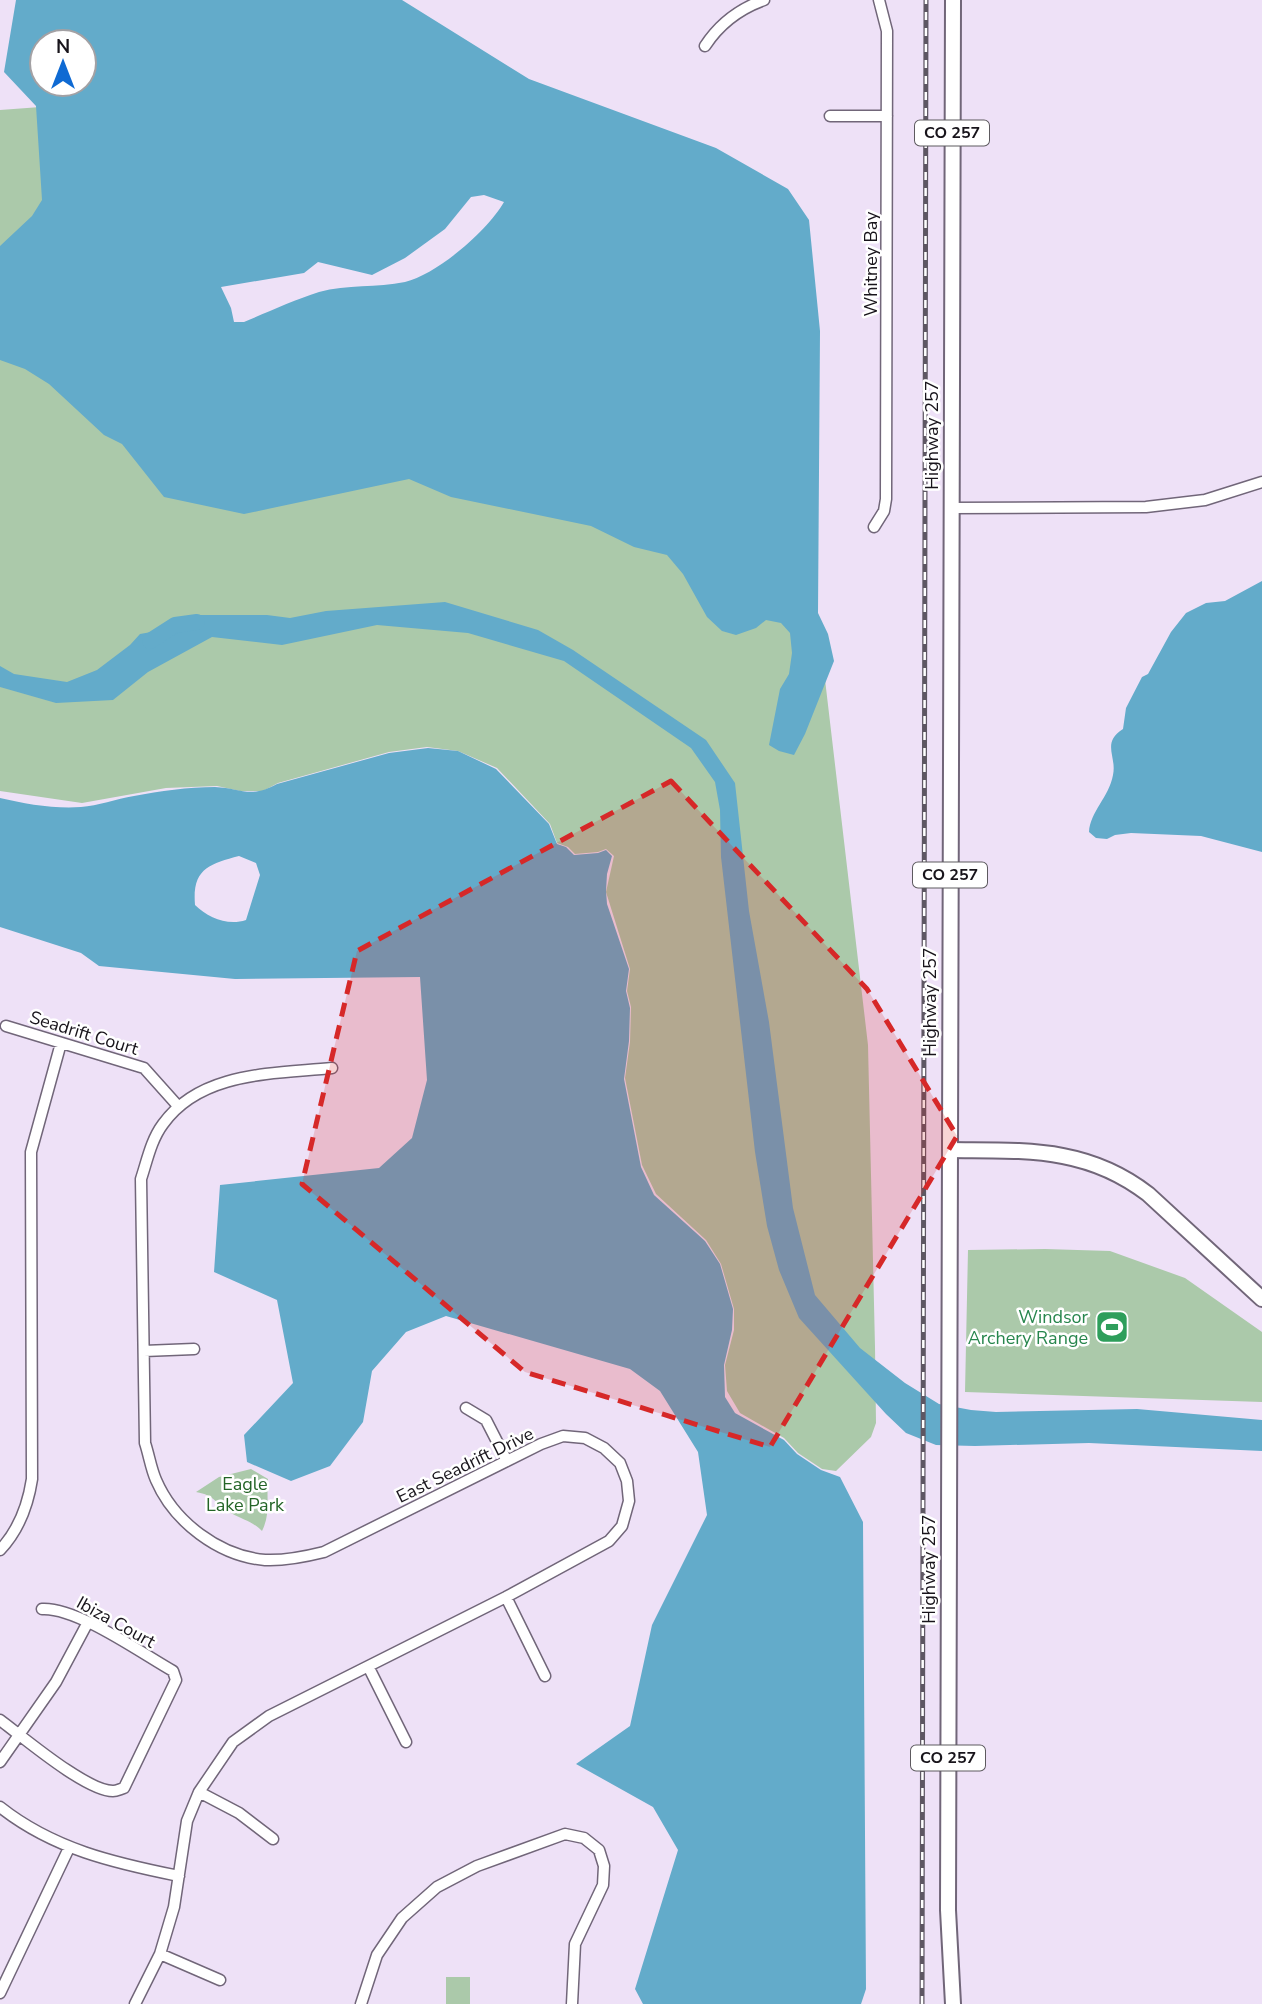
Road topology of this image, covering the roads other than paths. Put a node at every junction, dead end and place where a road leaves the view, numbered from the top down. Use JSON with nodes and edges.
{"nodes":[{"id":1,"x":764,"y":0,"type":"edge"},
{"id":2,"x":879,"y":0,"type":"edge"},
{"id":3,"x":953,"y":0,"type":"edge"},
{"id":4,"x":705,"y":46,"type":"dead end"},
{"id":5,"x":830,"y":116,"type":"dead end"},
{"id":6,"x":887,"y":116,"type":"junction"},
{"id":7,"x":1262,"y":482,"type":"edge"},
{"id":8,"x":951,"y":508,"type":"junction"},
{"id":9,"x":874,"y":527,"type":"dead end"},
{"id":10,"x":6,"y":1026,"type":"dead end"},
{"id":11,"x":61,"y":1043,"type":"junction"},
{"id":12,"x":332,"y":1068,"type":"dead end"},
{"id":13,"x":178,"y":1106,"type":"junction"},
{"id":14,"x":950,"y":1150,"type":"junction"},
{"id":15,"x":1262,"y":1298,"type":"edge"},
{"id":16,"x":194,"y":1349,"type":"dead end"},
{"id":17,"x":144,"y":1351,"type":"junction"},
{"id":18,"x":466,"y":1408,"type":"dead end"},
{"id":19,"x":507,"y":1461,"type":"junction"},
{"id":20,"x":0,"y":1550,"type":"edge"},
{"id":21,"x":506,"y":1597,"type":"junction"},
{"id":22,"x":42,"y":1609,"type":"dead end"},
{"id":23,"x":88,"y":1622,"type":"junction"},
{"id":24,"x":369,"y":1668,"type":"junction"},
{"id":25,"x":545,"y":1676,"type":"dead end"},
{"id":26,"x":0,"y":1720,"type":"edge"},
{"id":27,"x":20,"y":1735,"type":"junction"},
{"id":28,"x":406,"y":1742,"type":"dead end"},
{"id":29,"x":0,"y":1762,"type":"edge"},
{"id":30,"x":199,"y":1793,"type":"junction"},
{"id":31,"x":0,"y":1807,"type":"edge"},
{"id":32,"x":272,"y":1839,"type":"dead end"},
{"id":33,"x":69,"y":1848,"type":"junction"},
{"id":34,"x":179,"y":1877,"type":"junction"},
{"id":35,"x":160,"y":1954,"type":"junction"},
{"id":36,"x":220,"y":1980,"type":"dead end"},
{"id":37,"x":0,"y":1993,"type":"edge"},
{"id":38,"x":135,"y":2004,"type":"edge"},
{"id":39,"x":360,"y":2004,"type":"edge"},
{"id":40,"x":572,"y":2004,"type":"edge"},
{"id":41,"x":953,"y":2004,"type":"edge"}],
"edges":[{"from":1,"to":4,"type":"street"},
{"from":2,"to":6,"type":"street","name":"Whitney Bay"},
{"from":3,"to":8,"type":"main road","name":"Highway 257","number":"CO 257"},
{"from":5,"to":6,"type":"street"},
{"from":6,"to":9,"type":"street","name":"Whitney Bay"},
{"from":7,"to":8,"type":"street"},
{"from":8,"to":14,"type":"main road","name":"Highway 257","number":"CO 257"},
{"from":10,"to":11,"type":"street","name":"Seadrift Court"},
{"from":11,"to":13,"type":"street","name":"Seadrift Court"},
{"from":11,"to":20,"type":"street"},
{"from":12,"to":13,"type":"street"},
{"from":13,"to":17,"type":"street","name":"East Seadrift Drive"},
{"from":14,"to":15,"type":"main road"},
{"from":14,"to":41,"type":"main road","name":"Highway 257","number":"CO 257"},
{"from":16,"to":17,"type":"street"},
{"from":17,"to":19,"type":"street","name":"East Seadrift Drive"},
{"from":18,"to":19,"type":"street"},
{"from":19,"to":21,"type":"street","name":"East Seadrift Drive"},
{"from":21,"to":24,"type":"street","name":"East Seadrift Drive"},
{"from":21,"to":25,"type":"street"},
{"from":22,"to":23,"type":"street","name":"Ibiza Court"},
{"from":23,"to":27,"type":"street"},
{"from":23,"to":27,"type":"street","name":"Ibiza Court"},
{"from":24,"to":28,"type":"street"},
{"from":24,"to":30,"type":"street","name":"East Seadrift Drive"},
{"from":26,"to":27,"type":"street"},
{"from":27,"to":29,"type":"street"},
{"from":30,"to":32,"type":"street"},
{"from":30,"to":34,"type":"street","name":"East Seadrift Drive"},
{"from":31,"to":33,"type":"street"},
{"from":33,"to":34,"type":"street"},
{"from":33,"to":37,"type":"street"},
{"from":34,"to":35,"type":"street","name":"East Seadrift Drive"},
{"from":35,"to":36,"type":"street"},
{"from":35,"to":38,"type":"street","name":"East Seadrift Drive"},
{"from":39,"to":40,"type":"street"}]}
